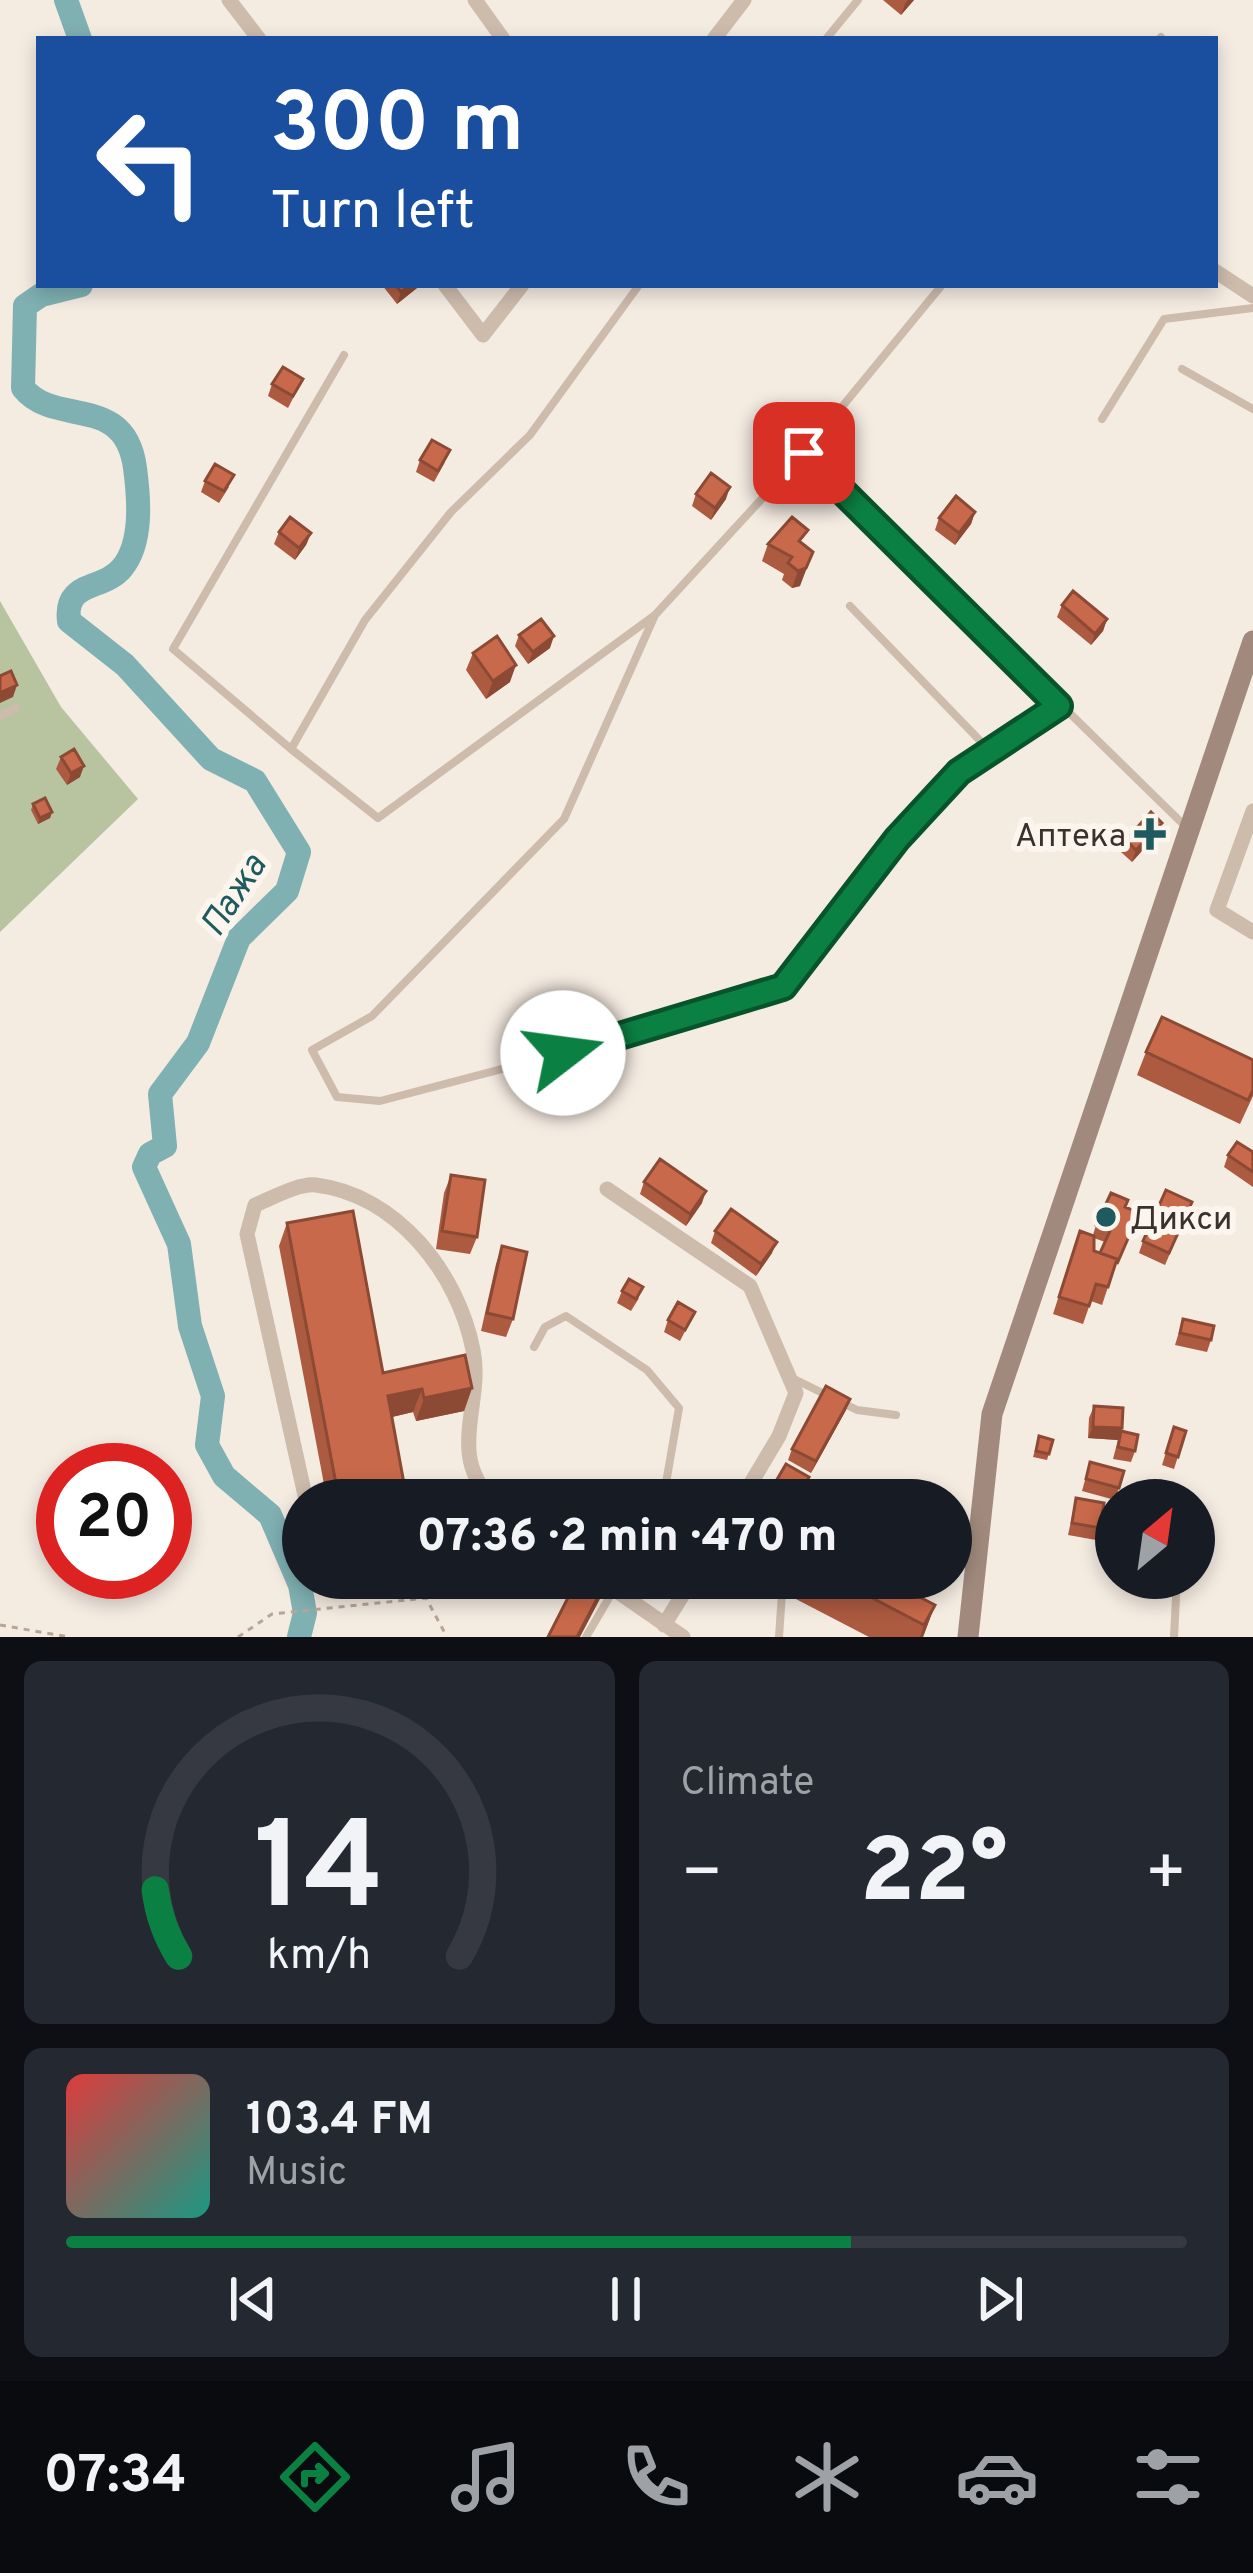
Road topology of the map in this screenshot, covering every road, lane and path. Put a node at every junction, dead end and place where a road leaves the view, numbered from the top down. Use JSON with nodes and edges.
{"nodes":[{"id":1,"x":229,"y":0,"type":"edge"},
{"id":2,"x":475,"y":0,"type":"edge"},
{"id":3,"x":744,"y":0,"type":"edge"},
{"id":4,"x":858,"y":0,"type":"edge"},
{"id":5,"x":257,"y":36,"type":"edge"},
{"id":6,"x":501,"y":36,"type":"edge"},
{"id":7,"x":716,"y":36,"type":"edge"},
{"id":8,"x":828,"y":36,"type":"edge"},
{"id":9,"x":1218,"y":273,"type":"edge"},
{"id":10,"x":447,"y":288,"type":"edge"},
{"id":11,"x":520,"y":288,"type":"edge"},
{"id":12,"x":637,"y":288,"type":"edge"},
{"id":13,"x":940,"y":288,"type":"edge"},
{"id":14,"x":1253,"y":296,"type":"edge"},
{"id":15,"x":1253,"y":308,"type":"edge"},
{"id":16,"x":344,"y":355,"type":"dead end"},
{"id":17,"x":1182,"y":369,"type":"dead end"},
{"id":18,"x":1253,"y":409,"type":"edge"},
{"id":19,"x":1102,"y":419,"type":"dead end"},
{"id":20,"x":804,"y":453,"type":"junction"},
{"id":21,"x":850,"y":606,"type":"dead end"},
{"id":22,"x":655,"y":615,"type":"junction"},
{"id":23,"x":1253,"y":641,"type":"edge"},
{"id":24,"x":1059,"y":706,"type":"junction"},
{"id":25,"x":16,"y":708,"type":"dead end"},
{"id":26,"x":0,"y":716,"type":"edge"},
{"id":27,"x":291,"y":749,"type":"junction"},
{"id":28,"x":989,"y":750,"type":"junction"},
{"id":29,"x":1253,"y":811,"type":"edge"},
{"id":30,"x":1189,"y":830,"type":"junction"},
{"id":31,"x":1253,"y":932,"type":"edge"},
{"id":32,"x":607,"y":1189,"type":"dead end"},
{"id":33,"x":534,"y":1347,"type":"dead end"},
{"id":34,"x":789,"y":1377,"type":"junction"},
{"id":35,"x":896,"y":1415,"type":"dead end"},
{"id":36,"x":301,"y":1479,"type":"edge"},
{"id":37,"x":473,"y":1479,"type":"edge"},
{"id":38,"x":667,"y":1479,"type":"edge"},
{"id":39,"x":753,"y":1479,"type":"edge"},
{"id":40,"x":608,"y":1599,"type":"edge"},
{"id":41,"x":628,"y":1599,"type":"edge"},
{"id":42,"x":680,"y":1599,"type":"edge"},
{"id":43,"x":781,"y":1599,"type":"edge"},
{"id":44,"x":1176,"y":1599,"type":"edge"},
{"id":45,"x":664,"y":1624,"type":"junction"},
{"id":46,"x":0,"y":1625,"type":"edge"},
{"id":47,"x":680,"y":1636,"type":"edge"},
{"id":48,"x":69,"y":1637,"type":"edge"},
{"id":49,"x":238,"y":1637,"type":"edge"},
{"id":50,"x":447,"y":1637,"type":"edge"},
{"id":51,"x":586,"y":1637,"type":"edge"},
{"id":52,"x":779,"y":1637,"type":"edge"},
{"id":53,"x":968,"y":1637,"type":"edge"},
{"id":54,"x":1174,"y":1637,"type":"edge"}],
"edges":[{"from":1,"to":5,"type":"street"},
{"from":2,"to":6,"type":"street"},
{"from":3,"to":7,"type":"street"},
{"from":4,"to":8,"type":"lane"},
{"from":9,"to":14,"type":"street"},
{"from":10,"to":11,"type":"street"},
{"from":12,"to":27,"type":"lane"},
{"from":13,"to":20,"type":"lane"},
{"from":15,"to":19,"type":"lane"},
{"from":16,"to":27,"type":"lane"},
{"from":17,"to":18,"type":"lane"},
{"from":20,"to":22,"type":"lane"},
{"from":20,"to":24,"type":"lane"},
{"from":21,"to":28,"type":"lane"},
{"from":22,"to":27,"type":"lane"},
{"from":22,"to":28,"type":"lane"},
{"from":23,"to":30,"type":"main road"},
{"from":24,"to":28,"type":"lane"},
{"from":24,"to":30,"type":"lane"},
{"from":25,"to":26,"type":"lane"},
{"from":29,"to":31,"type":"street"},
{"from":30,"to":53,"type":"main road"},
{"from":32,"to":34,"type":"street"},
{"from":33,"to":38,"type":"lane"},
{"from":34,"to":35,"type":"lane"},
{"from":34,"to":39,"type":"street"},
{"from":36,"to":37,"type":"street"},
{"from":40,"to":51,"type":"lane"},
{"from":41,"to":45,"type":"street"},
{"from":42,"to":45,"type":"street"},
{"from":43,"to":52,"type":"lane"},
{"from":44,"to":54,"type":"lane"},
{"from":45,"to":47,"type":"street"},
{"from":46,"to":48,"type":"path"},
{"from":49,"to":50,"type":"path"}]}
